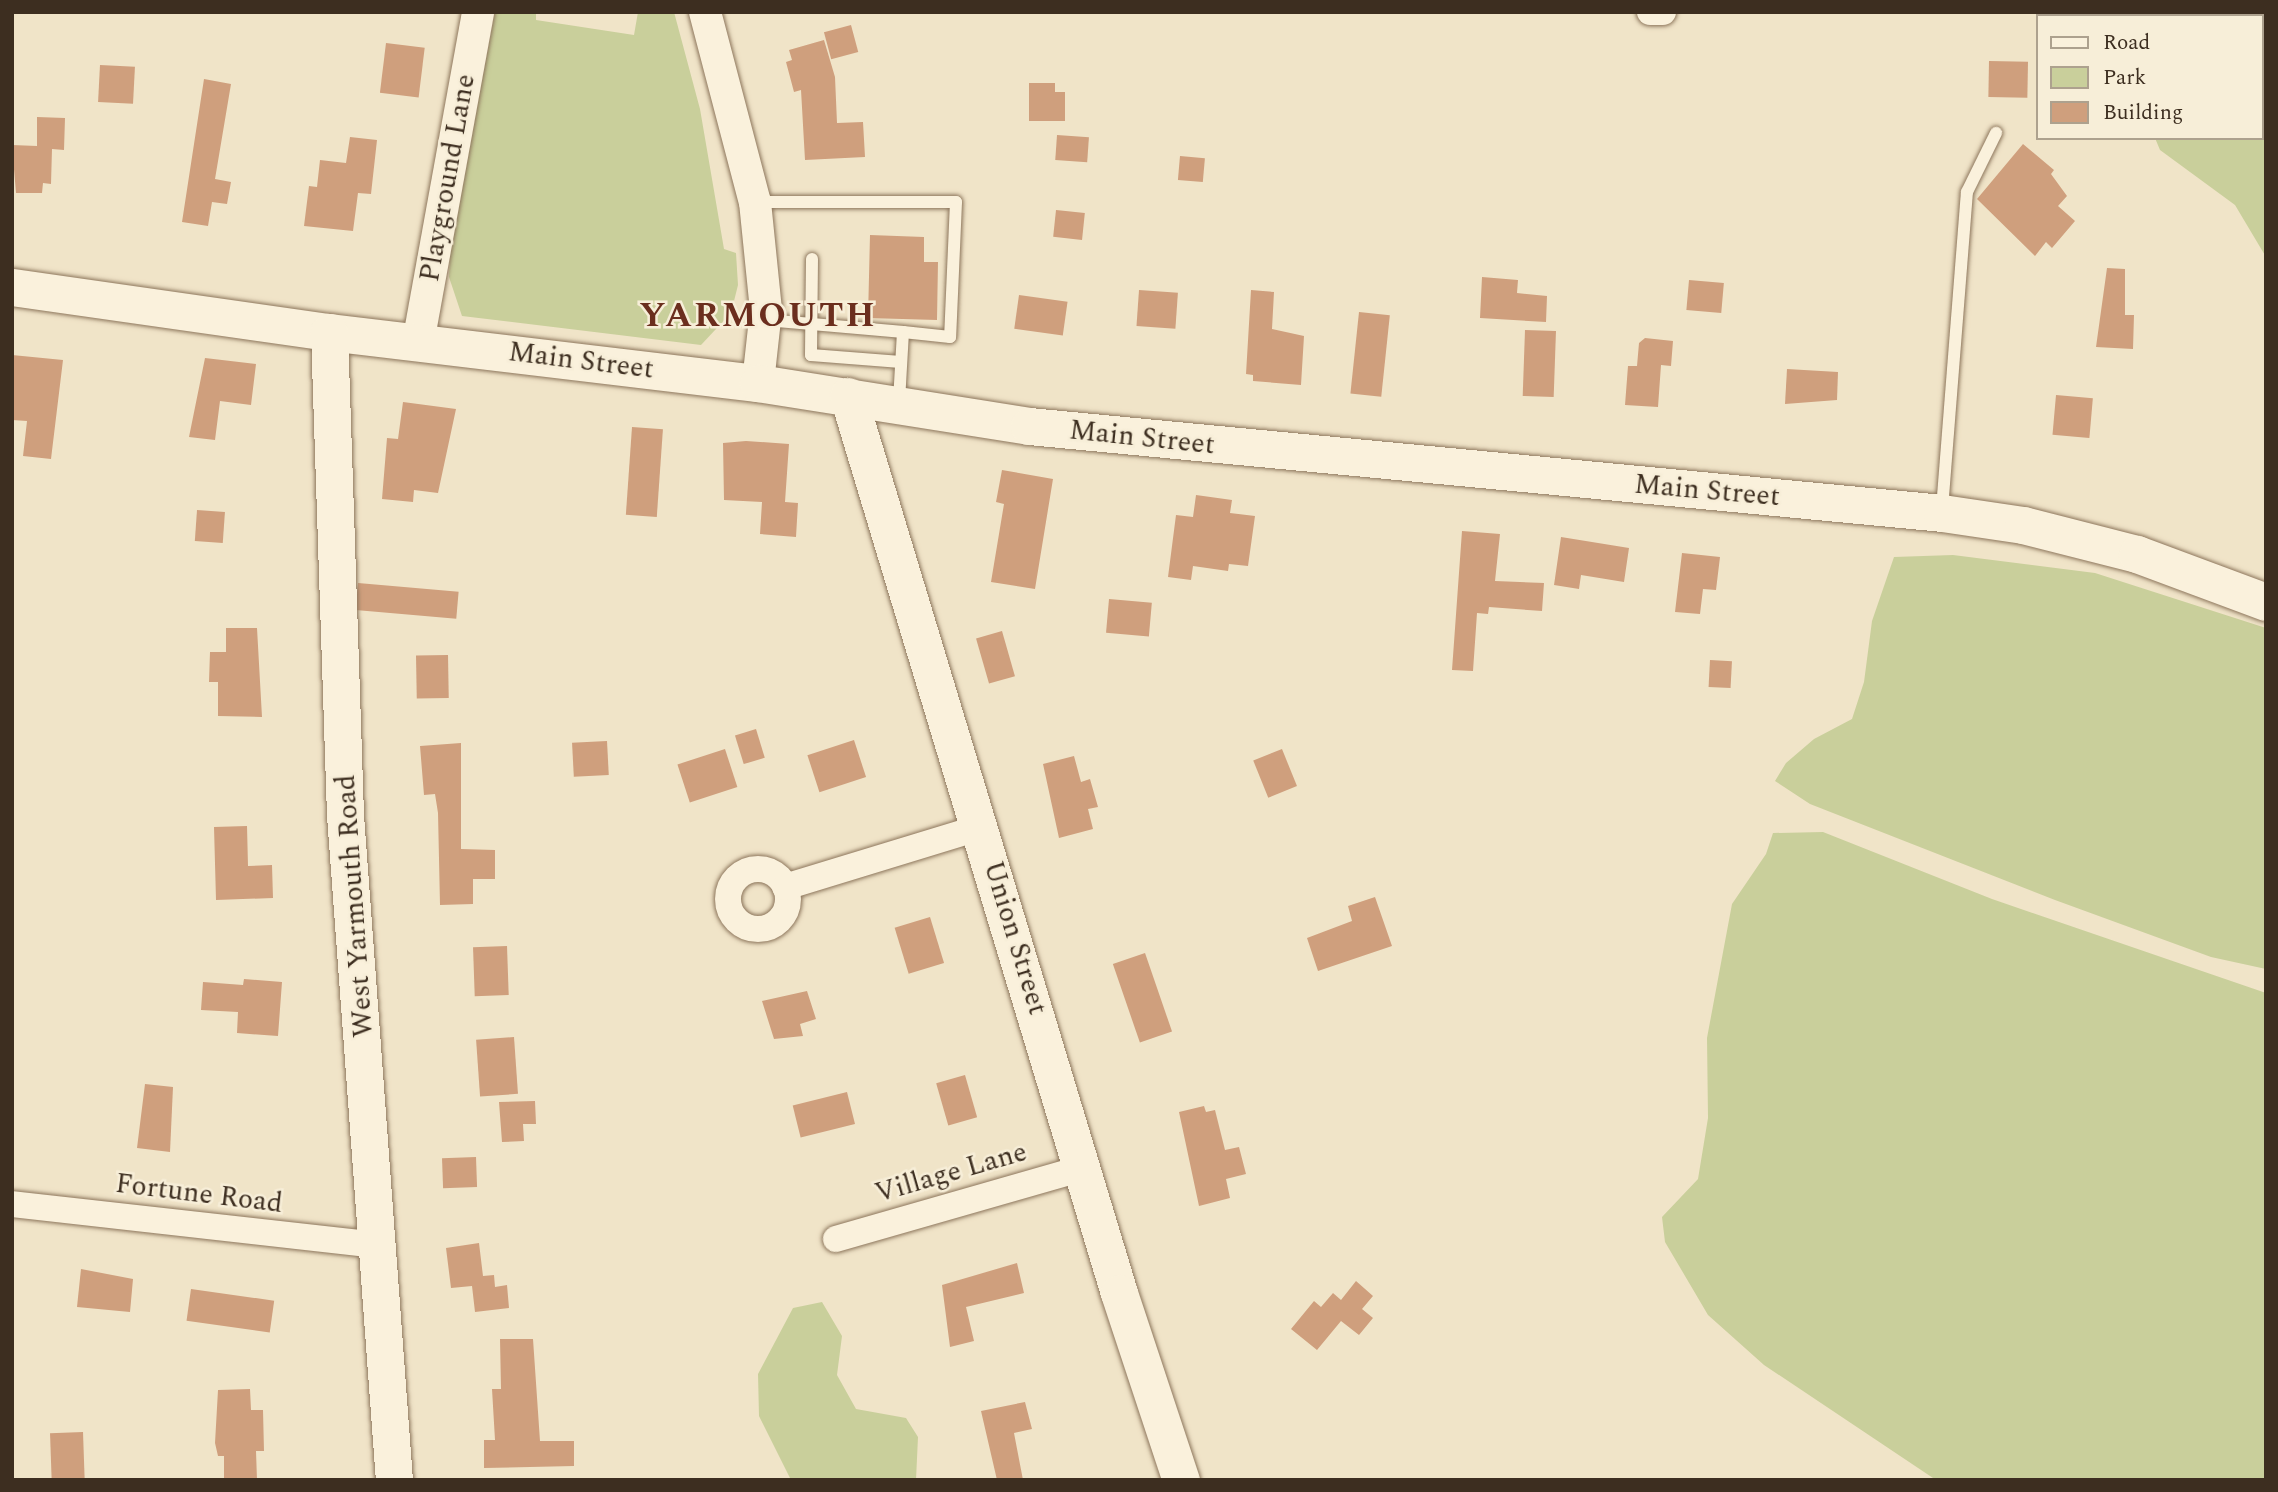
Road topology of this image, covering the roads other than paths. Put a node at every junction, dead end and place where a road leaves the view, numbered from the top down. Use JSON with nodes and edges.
{"nodes":[{"id":1,"x":478,"y":12,"type":"edge"},
{"id":2,"x":705,"y":12,"type":"edge"},
{"id":3,"x":1650,"y":12,"type":"edge"},
{"id":4,"x":1663,"y":12,"type":"edge"},
{"id":5,"x":1996,"y":133,"type":"dead end"},
{"id":6,"x":755,"y":202,"type":"junction"},
{"id":7,"x":812,"y":259,"type":"dead end"},
{"id":8,"x":12,"y":287,"type":"edge"},
{"id":9,"x":765,"y":320,"type":"junction"},
{"id":10,"x":812,"y":324,"type":"junction"},
{"id":11,"x":329,"y":332,"type":"junction"},
{"id":12,"x":903,"y":332,"type":"junction"},
{"id":13,"x":418,"y":343,"type":"junction"},
{"id":14,"x":901,"y":362,"type":"junction"},
{"id":15,"x":758,"y":383,"type":"junction"},
{"id":16,"x":848,"y":396,"type":"junction"},
{"id":17,"x":898,"y":404,"type":"junction"},
{"id":18,"x":1942,"y":513,"type":"junction"},
{"id":19,"x":2266,"y":602,"type":"edge"},
{"id":20,"x":981,"y":827,"type":"junction"},
{"id":21,"x":785,"y":887,"type":"dead end"},
{"id":22,"x":1083,"y":1168,"type":"junction"},
{"id":23,"x":12,"y":1204,"type":"edge"},
{"id":24,"x":836,"y":1238,"type":"dead end"},
{"id":25,"x":378,"y":1245,"type":"junction"},
{"id":26,"x":394,"y":1480,"type":"edge"},
{"id":27,"x":1181,"y":1480,"type":"edge"}],
"edges":[{"from":1,"to":13,"type":"street","name":"Playground Lane"},
{"from":2,"to":6,"type":"street"},
{"from":3,"to":4,"type":"street"},
{"from":5,"to":18,"type":"lane"},
{"from":6,"to":9,"type":"street"},
{"from":6,"to":12,"type":"lane"},
{"from":7,"to":10,"type":"lane"},
{"from":8,"to":11,"type":"main road","name":"Main Street"},
{"from":9,"to":10,"type":"lane"},
{"from":9,"to":15,"type":"street"},
{"from":10,"to":12,"type":"lane"},
{"from":10,"to":14,"type":"lane"},
{"from":11,"to":13,"type":"main road","name":"Main Street"},
{"from":11,"to":25,"type":"main road","name":"West Yarmouth Road"},
{"from":12,"to":14,"type":"lane"},
{"from":13,"to":15,"type":"main road","name":"Main Street"},
{"from":14,"to":17,"type":"lane"},
{"from":15,"to":16,"type":"main road","name":"Main Street"},
{"from":16,"to":17,"type":"main road","name":"Main Street"},
{"from":16,"to":20,"type":"main road","name":"Union Street"},
{"from":17,"to":18,"type":"main road","name":"Main Street"},
{"from":18,"to":19,"type":"main road","name":"Main Street"},
{"from":20,"to":21,"type":"street"},
{"from":20,"to":22,"type":"main road","name":"Union Street"},
{"from":22,"to":24,"type":"street","name":"Village Lane"},
{"from":22,"to":27,"type":"main road","name":"Union Street"},
{"from":23,"to":25,"type":"street","name":"Fortune Road"},
{"from":25,"to":26,"type":"main road","name":"West Yarmouth Road"}]}
